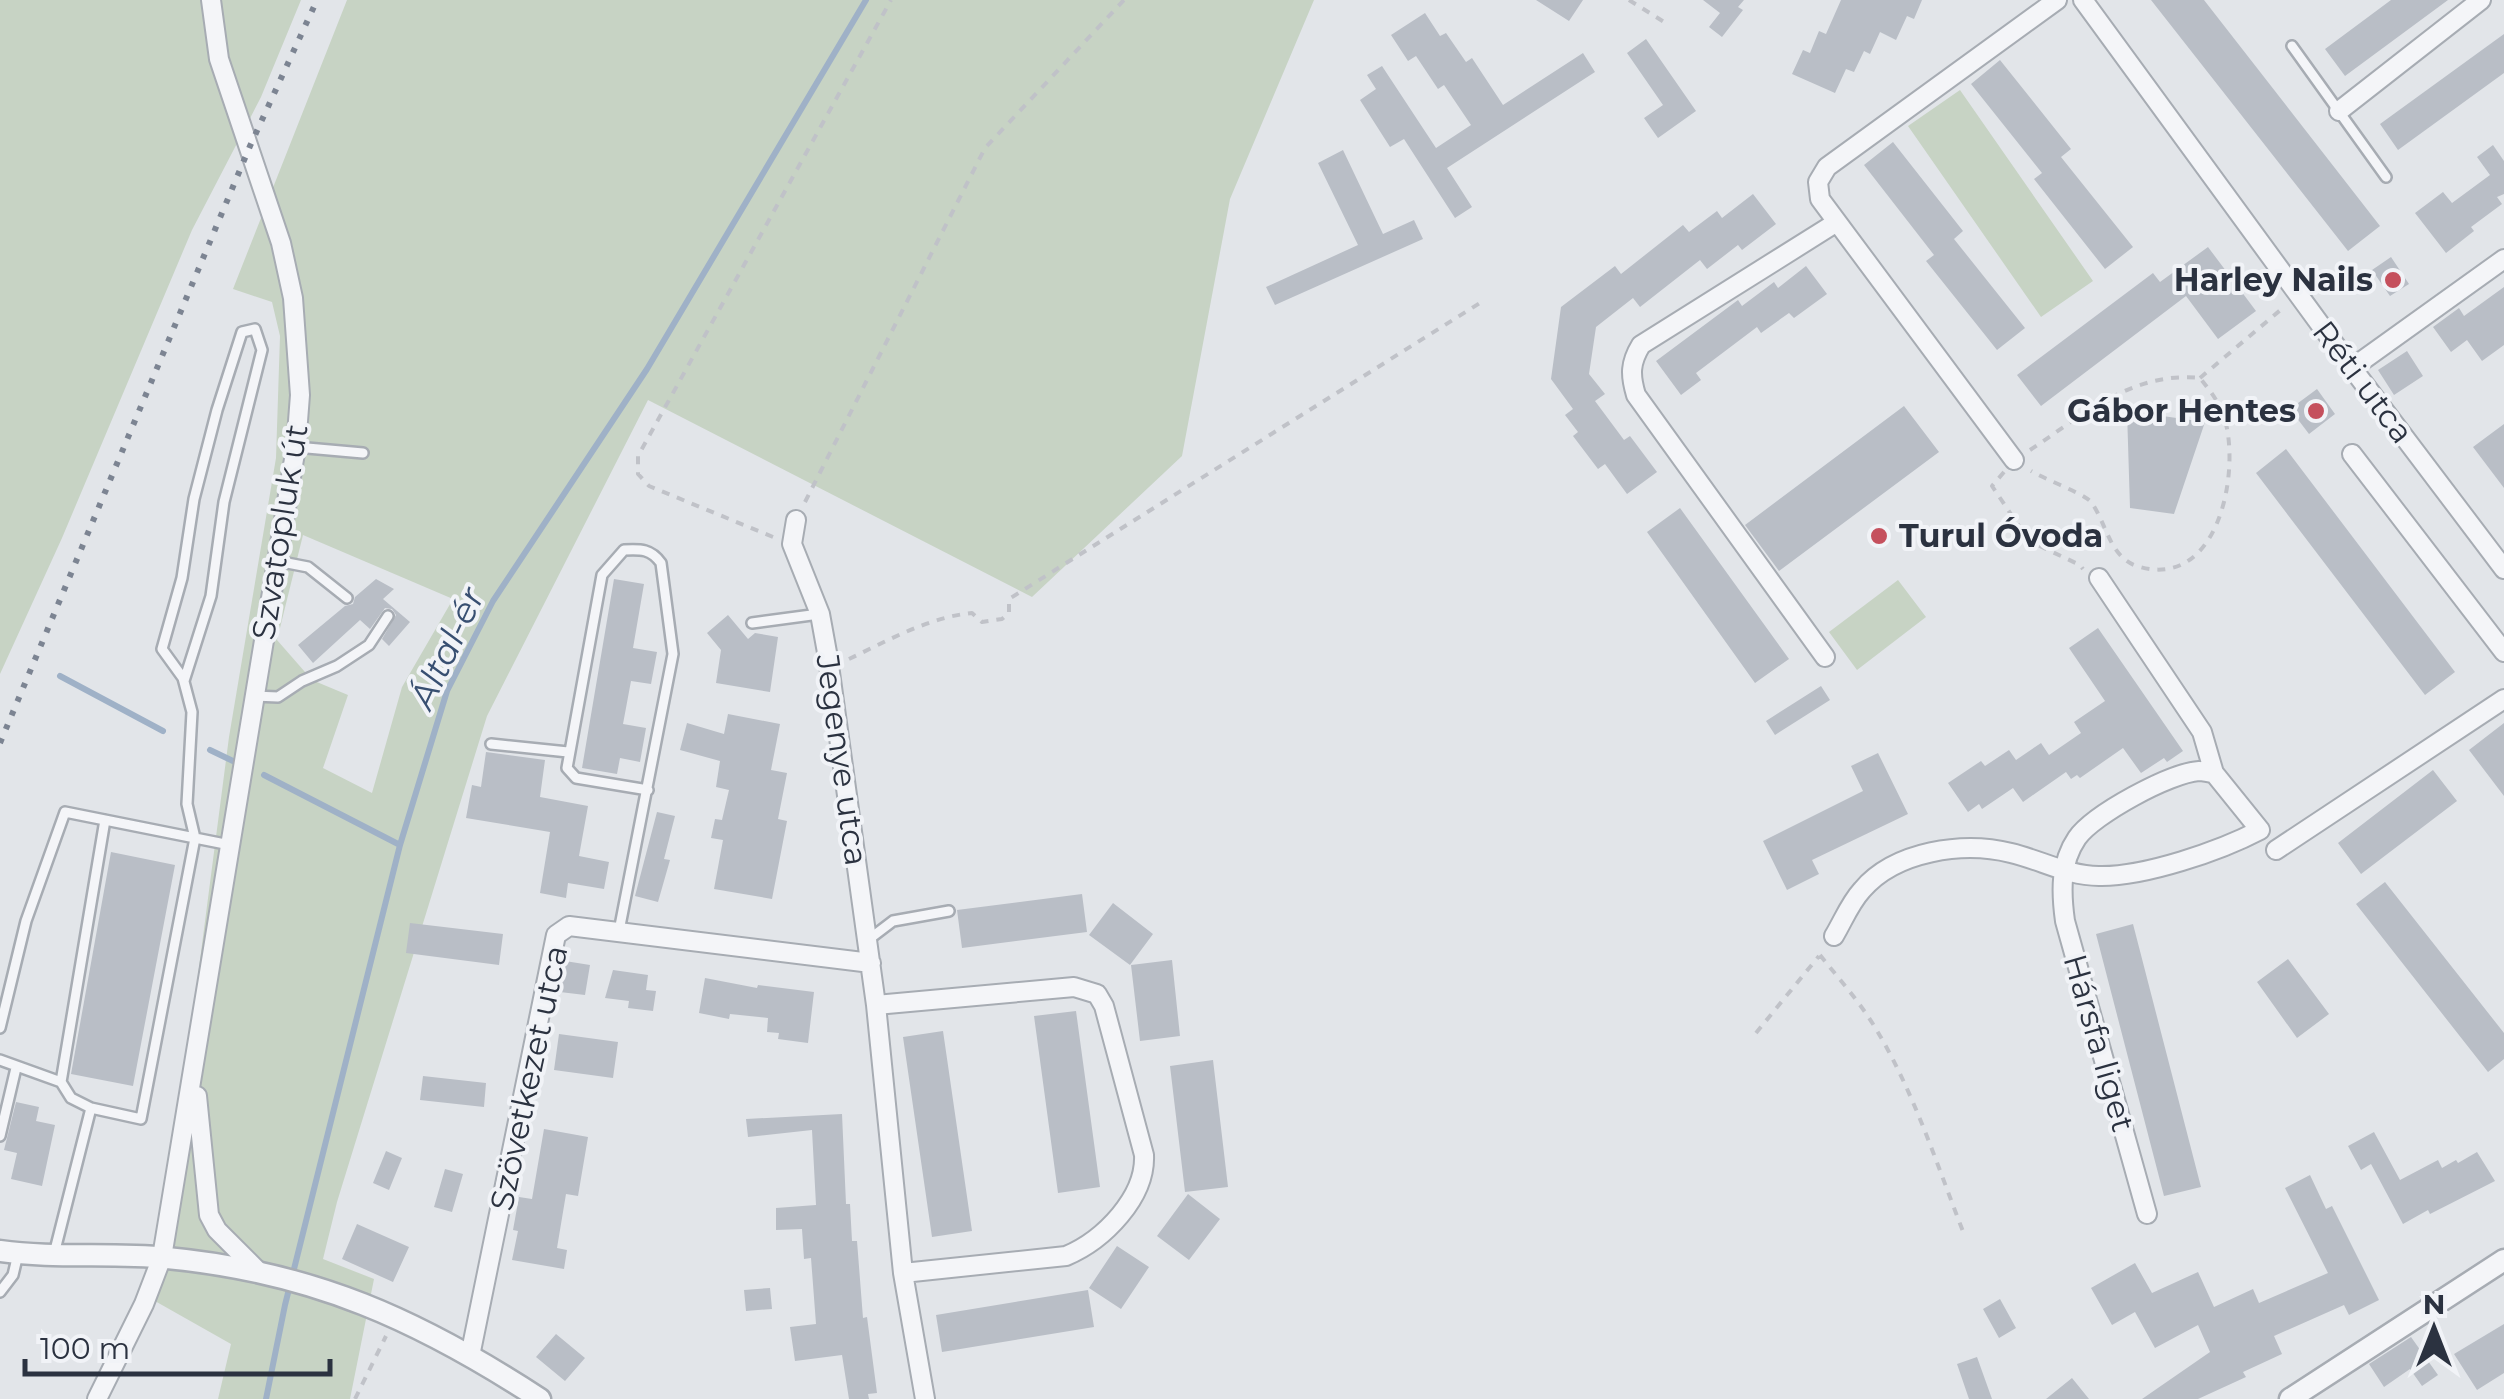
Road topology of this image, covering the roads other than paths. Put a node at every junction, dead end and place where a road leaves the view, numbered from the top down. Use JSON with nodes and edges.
{"nodes":[{"id":1,"x":211,"y":0,"type":"edge"},
{"id":2,"x":2057,"y":0,"type":"edge"},
{"id":3,"x":2083,"y":0,"type":"edge"},
{"id":4,"x":2481,"y":0,"type":"edge"},
{"id":5,"x":2292,"y":46,"type":"dead end"},
{"id":6,"x":2339,"y":112,"type":"junction"},
{"id":7,"x":2386,"y":177,"type":"dead end"},
{"id":8,"x":1837,"y":222,"type":"junction"},
{"id":9,"x":2504,"y":260,"type":"edge"},
{"id":10,"x":2352,"y":368,"type":"junction"},
{"id":11,"x":296,"y":447,"type":"junction"},
{"id":12,"x":363,"y":453,"type":"dead end"},
{"id":13,"x":2352,"y":454,"type":"dead end"},
{"id":14,"x":2014,"y":460,"type":"road end"},
{"id":15,"x":796,"y":520,"type":"road end"},
{"id":16,"x":277,"y":560,"type":"junction"},
{"id":17,"x":2504,"y":569,"type":"edge"},
{"id":18,"x":2100,"y":578,"type":"road end"},
{"id":19,"x":347,"y":598,"type":"dead end"},
{"id":20,"x":820,"y":614,"type":"junction"},
{"id":21,"x":388,"y":616,"type":"dead end"},
{"id":22,"x":752,"y":623,"type":"dead end"},
{"id":23,"x":2504,"y":652,"type":"edge"},
{"id":24,"x":1825,"y":658,"type":"dead end"},
{"id":25,"x":184,"y":681,"type":"junction"},
{"id":26,"x":254,"y":696,"type":"junction"},
{"id":27,"x":2504,"y":700,"type":"edge"},
{"id":28,"x":491,"y":744,"type":"dead end"},
{"id":29,"x":568,"y":752,"type":"junction"},
{"id":30,"x":2214,"y":774,"type":"junction"},
{"id":31,"x":648,"y":790,"type":"junction"},
{"id":32,"x":105,"y":820,"type":"junction"},
{"id":33,"x":195,"y":838,"type":"junction"},
{"id":34,"x":230,"y":844,"type":"junction"},
{"id":35,"x":2276,"y":850,"type":"dead end"},
{"id":36,"x":2064,"y":870,"type":"junction"},
{"id":37,"x":948,"y":911,"type":"dead end"},
{"id":38,"x":619,"y":931,"type":"junction"},
{"id":39,"x":1834,"y":936,"type":"road end"},
{"id":40,"x":868,"y":940,"type":"junction"},
{"id":41,"x":871,"y":963,"type":"junction"},
{"id":42,"x":876,"y":1005,"type":"junction"},
{"id":43,"x":0,"y":1028,"type":"edge"},
{"id":44,"x":0,"y":1060,"type":"edge"},
{"id":45,"x":16,"y":1068,"type":"junction"},
{"id":46,"x":195,"y":1070,"type":"junction"},
{"id":47,"x":61,"y":1082,"type":"junction"},
{"id":48,"x":90,"y":1108,"type":"junction"},
{"id":49,"x":0,"y":1136,"type":"edge"},
{"id":50,"x":2147,"y":1214,"type":"dead end"},
{"id":51,"x":9,"y":1252,"type":"edge"},
{"id":52,"x":53,"y":1256,"type":"junction"},
{"id":53,"x":162,"y":1257,"type":"junction"},
{"id":54,"x":2504,"y":1260,"type":"edge"},
{"id":55,"x":258,"y":1271,"type":"junction"},
{"id":56,"x":902,"y":1273,"type":"junction"},
{"id":57,"x":0,"y":1292,"type":"edge"},
{"id":58,"x":470,"y":1356,"type":"junction"},
{"id":59,"x":98,"y":1399,"type":"edge"},
{"id":60,"x":540,"y":1399,"type":"edge"},
{"id":61,"x":925,"y":1399,"type":"edge"},
{"id":62,"x":2290,"y":1399,"type":"edge"}],
"edges":[{"from":1,"to":11,"type":"street","name":"Szvatopluk út"},
{"from":2,"to":8,"type":"street"},
{"from":3,"to":10,"type":"street","name":"Réti utca"},
{"from":4,"to":6,"type":"street"},
{"from":5,"to":6,"type":"lane"},
{"from":6,"to":7,"type":"lane"},
{"from":8,"to":14,"type":"street"},
{"from":8,"to":24,"type":"street"},
{"from":9,"to":10,"type":"street"},
{"from":10,"to":17,"type":"street","name":"Réti utca"},
{"from":11,"to":12,"type":"lane"},
{"from":11,"to":16,"type":"street","name":"Szvatopluk út"},
{"from":13,"to":23,"type":"street","name":"Réti utca"},
{"from":15,"to":20,"type":"street","name":"Jegenye utca"},
{"from":16,"to":19,"type":"lane"},
{"from":16,"to":26,"type":"street","name":"Szvatopluk út"},
{"from":18,"to":30,"type":"street"},
{"from":20,"to":22,"type":"lane"},
{"from":20,"to":40,"type":"street","name":"Jegenye utca"},
{"from":21,"to":26,"type":"lane"},
{"from":25,"to":25,"type":"lane"},
{"from":25,"to":33,"type":"lane"},
{"from":26,"to":34,"type":"street","name":"Szvatopluk út"},
{"from":27,"to":35,"type":"street"},
{"from":28,"to":29,"type":"lane"},
{"from":29,"to":31,"type":"lane"},
{"from":29,"to":31,"type":"lane"},
{"from":30,"to":36,"type":"street"},
{"from":30,"to":36,"type":"street"},
{"from":31,"to":38,"type":"lane"},
{"from":32,"to":33,"type":"lane"},
{"from":32,"to":43,"type":"lane"},
{"from":32,"to":47,"type":"lane"},
{"from":33,"to":34,"type":"lane"},
{"from":33,"to":48,"type":"lane"},
{"from":34,"to":46,"type":"street","name":"Szvatopluk út"},
{"from":36,"to":39,"type":"street"},
{"from":36,"to":50,"type":"street","name":"Hársfa liget"},
{"from":37,"to":40,"type":"lane"},
{"from":38,"to":41,"type":"street","name":"Szövetkezet utca"},
{"from":38,"to":58,"type":"street","name":"Szövetkezet utca"},
{"from":40,"to":41,"type":"street","name":"Jegenye utca"},
{"from":41,"to":42,"type":"street","name":"Jegenye utca"},
{"from":42,"to":56,"type":"street","name":"Jegenye utca"},
{"from":42,"to":56,"type":"street"},
{"from":44,"to":45,"type":"lane"},
{"from":45,"to":47,"type":"lane"},
{"from":45,"to":49,"type":"lane"},
{"from":46,"to":53,"type":"street","name":"Szvatopluk út"},
{"from":46,"to":55,"type":"street","name":"Szvatopluk út"},
{"from":47,"to":48,"type":"lane"},
{"from":48,"to":52,"type":"lane"},
{"from":51,"to":52,"type":"street"},
{"from":51,"to":57,"type":"lane"},
{"from":52,"to":53,"type":"street"},
{"from":53,"to":55,"type":"street"},
{"from":53,"to":59,"type":"street","name":"Szvatopluk út"},
{"from":54,"to":62,"type":"street"},
{"from":55,"to":58,"type":"street"},
{"from":56,"to":61,"type":"street","name":"Jegenye utca"},
{"from":58,"to":60,"type":"street"}]}
